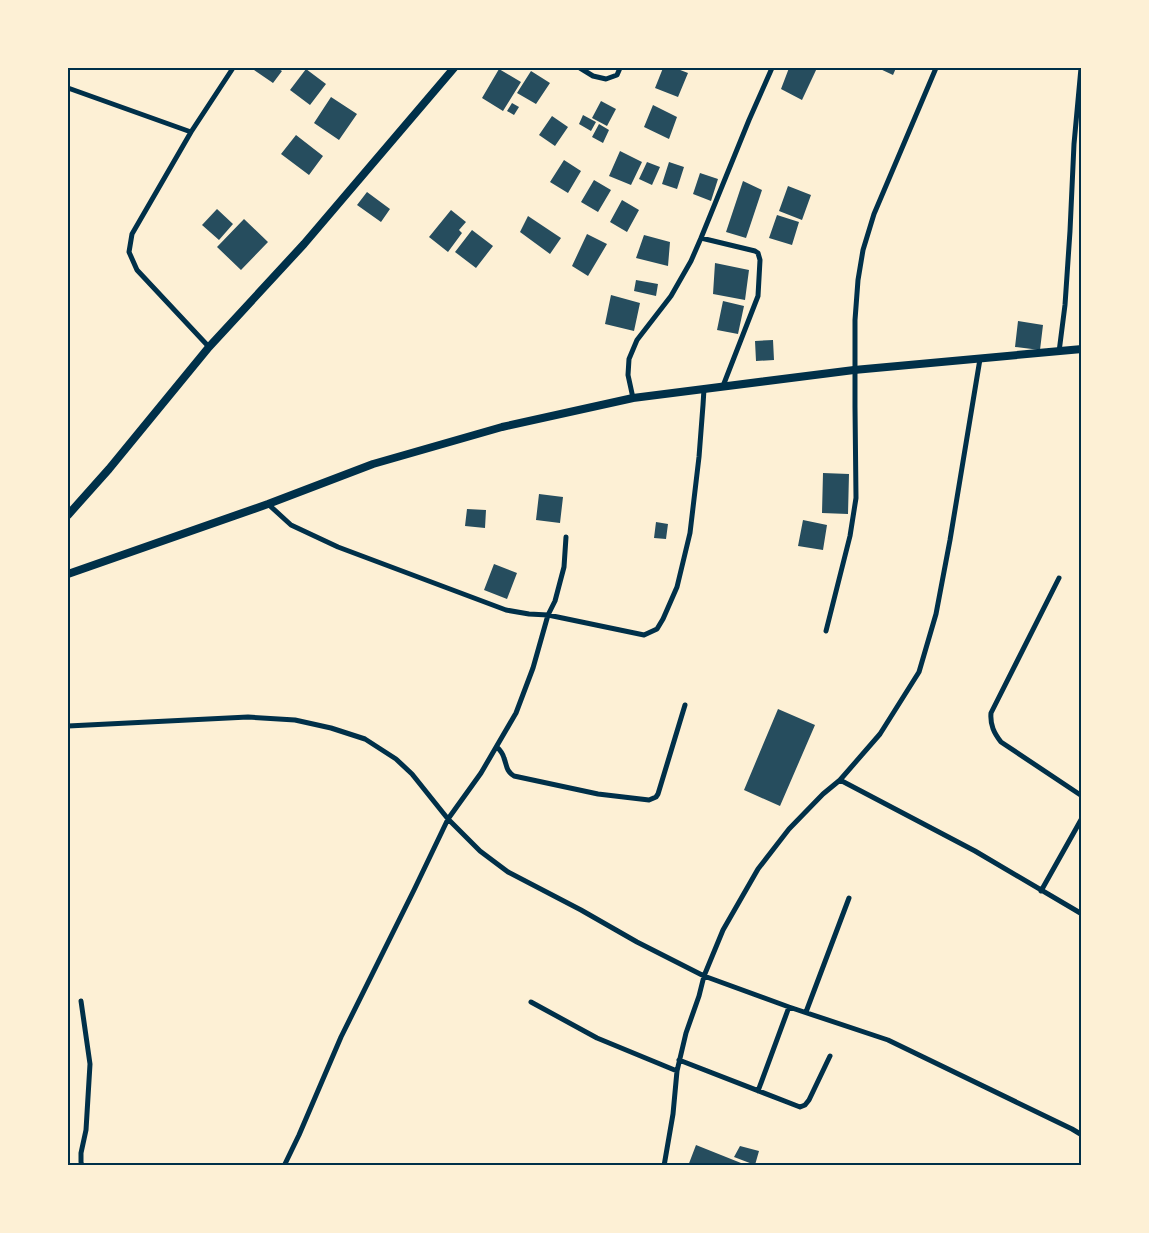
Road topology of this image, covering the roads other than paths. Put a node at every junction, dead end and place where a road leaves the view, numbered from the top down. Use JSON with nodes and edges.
{"nodes":[{"id":1,"x":233,"y":68,"type":"edge"},
{"id":2,"x":454,"y":68,"type":"edge"},
{"id":3,"x":580,"y":68,"type":"edge"},
{"id":4,"x":620,"y":68,"type":"edge"},
{"id":5,"x":772,"y":68,"type":"edge"},
{"id":6,"x":936,"y":68,"type":"edge"},
{"id":7,"x":1081,"y":68,"type":"edge"},
{"id":8,"x":68,"y":88,"type":"edge"},
{"id":9,"x":190,"y":132,"type":"junction"},
{"id":10,"x":701,"y":238,"type":"junction"},
{"id":11,"x":209,"y":347,"type":"junction"},
{"id":12,"x":1082,"y":349,"type":"edge"},
{"id":13,"x":1059,"y":352,"type":"junction"},
{"id":14,"x":980,"y":359,"type":"junction"},
{"id":15,"x":854,"y":370,"type":"junction"},
{"id":16,"x":723,"y":386,"type":"junction"},
{"id":17,"x":704,"y":389,"type":"junction"},
{"id":18,"x":633,"y":398,"type":"junction"},
{"id":19,"x":268,"y":504,"type":"junction"},
{"id":20,"x":68,"y":515,"type":"edge"},
{"id":21,"x":566,"y":537,"type":"dead end"},
{"id":22,"x":68,"y":574,"type":"edge"},
{"id":23,"x":1060,"y":578,"type":"dead end"},
{"id":24,"x":548,"y":615,"type":"junction"},
{"id":25,"x":826,"y":630,"type":"dead end"},
{"id":26,"x":685,"y":705,"type":"dead end"},
{"id":27,"x":68,"y":726,"type":"edge"},
{"id":28,"x":497,"y":747,"type":"junction"},
{"id":29,"x":840,"y":780,"type":"junction"},
{"id":30,"x":1082,"y":796,"type":"edge"},
{"id":31,"x":1082,"y":818,"type":"edge"},
{"id":32,"x":448,"y":819,"type":"junction"},
{"id":33,"x":1041,"y":891,"type":"junction"},
{"id":34,"x":849,"y":898,"type":"dead end"},
{"id":35,"x":1082,"y":914,"type":"edge"},
{"id":36,"x":704,"y":976,"type":"junction"},
{"id":37,"x":81,"y":1001,"type":"dead end"},
{"id":38,"x":531,"y":1002,"type":"dead end"},
{"id":39,"x":789,"y":1007,"type":"junction"},
{"id":40,"x":806,"y":1012,"type":"junction"},
{"id":41,"x":830,"y":1056,"type":"dead end"},
{"id":42,"x":680,"y":1060,"type":"junction"},
{"id":43,"x":677,"y":1070,"type":"junction"},
{"id":44,"x":758,"y":1091,"type":"junction"},
{"id":45,"x":1082,"y":1135,"type":"edge"},
{"id":46,"x":82,"y":1166,"type":"edge"},
{"id":47,"x":284,"y":1166,"type":"edge"},
{"id":48,"x":664,"y":1166,"type":"edge"}],
"edges":[{"from":1,"to":9,"type":"street"},
{"from":2,"to":11,"type":"street"},
{"from":3,"to":4,"type":"street"},
{"from":5,"to":10,"type":"street"},
{"from":6,"to":15,"type":"street"},
{"from":7,"to":13,"type":"street"},
{"from":8,"to":9,"type":"street"},
{"from":9,"to":11,"type":"street"},
{"from":10,"to":16,"type":"street"},
{"from":10,"to":18,"type":"street"},
{"from":11,"to":20,"type":"street"},
{"from":12,"to":13,"type":"street"},
{"from":13,"to":14,"type":"street"},
{"from":14,"to":15,"type":"street"},
{"from":14,"to":29,"type":"street"},
{"from":15,"to":16,"type":"street"},
{"from":15,"to":25,"type":"street"},
{"from":16,"to":17,"type":"street"},
{"from":17,"to":18,"type":"street"},
{"from":17,"to":24,"type":"street"},
{"from":18,"to":19,"type":"street"},
{"from":19,"to":22,"type":"street"},
{"from":19,"to":24,"type":"street"},
{"from":21,"to":24,"type":"street"},
{"from":23,"to":30,"type":"street"},
{"from":24,"to":28,"type":"street"},
{"from":26,"to":28,"type":"street"},
{"from":27,"to":32,"type":"street"},
{"from":28,"to":32,"type":"street"},
{"from":29,"to":33,"type":"street"},
{"from":29,"to":36,"type":"street"},
{"from":31,"to":33,"type":"street"},
{"from":32,"to":36,"type":"street"},
{"from":32,"to":47,"type":"street"},
{"from":33,"to":35,"type":"street"},
{"from":34,"to":40,"type":"street"},
{"from":36,"to":39,"type":"street"},
{"from":36,"to":42,"type":"street"},
{"from":37,"to":46,"type":"street"},
{"from":38,"to":43,"type":"street"},
{"from":39,"to":40,"type":"street"},
{"from":39,"to":44,"type":"street"},
{"from":40,"to":45,"type":"street"},
{"from":41,"to":44,"type":"street"},
{"from":42,"to":43,"type":"street"},
{"from":42,"to":44,"type":"street"},
{"from":43,"to":48,"type":"street"}]}
